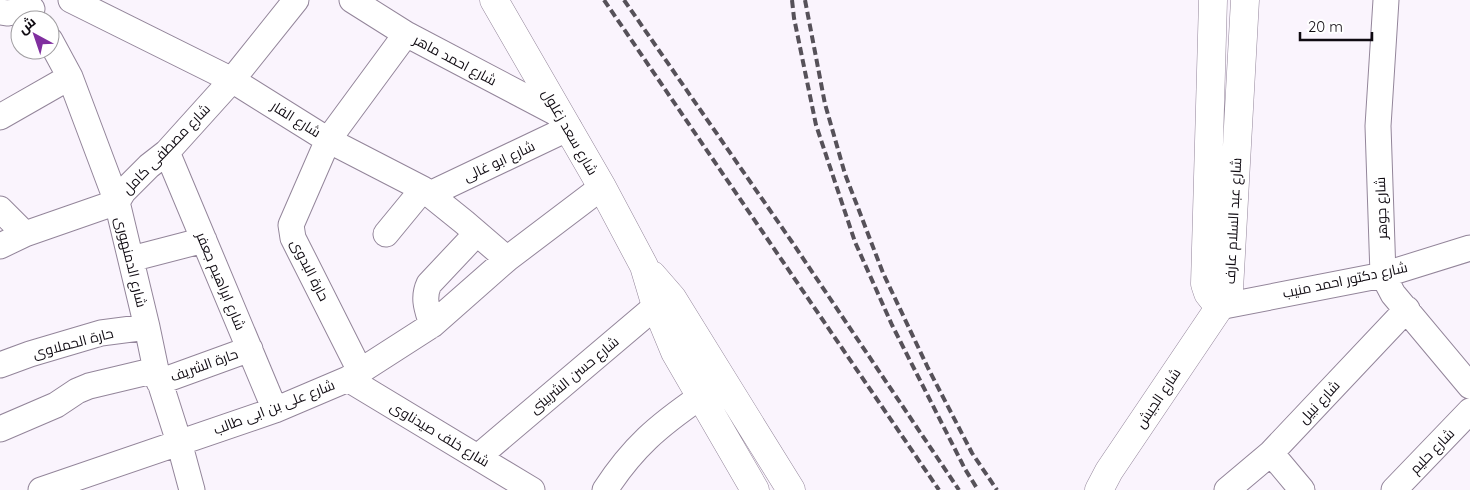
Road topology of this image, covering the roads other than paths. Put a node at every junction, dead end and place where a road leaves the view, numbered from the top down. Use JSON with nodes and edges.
{"nodes":[{"id":1,"x":71,"y":0,"type":"edge"},
{"id":2,"x":296,"y":0,"type":"edge"},
{"id":3,"x":352,"y":0,"type":"edge"},
{"id":4,"x":494,"y":0,"type":"edge"},
{"id":5,"x":1213,"y":0,"type":"edge"},
{"id":6,"x":1245,"y":0,"type":"edge"},
{"id":7,"x":1386,"y":0,"type":"edge"},
{"id":8,"x":406,"y":34,"type":"junction"},
{"id":9,"x":60,"y":58,"type":"edge"},
{"id":10,"x":70,"y":77,"type":"junction"},
{"id":11,"x":232,"y":80,"type":"junction"},
{"id":12,"x":1,"y":115,"type":"edge"},
{"id":13,"x":564,"y":121,"type":"junction"},
{"id":14,"x":328,"y":140,"type":"junction"},
{"id":15,"x":167,"y":152,"type":"junction"},
{"id":16,"x":602,"y":187,"type":"junction"},
{"id":17,"x":426,"y":192,"type":"junction"},
{"id":18,"x":117,"y":202,"type":"junction"},
{"id":19,"x":0,"y":209,"type":"edge"},
{"id":20,"x":477,"y":232,"type":"junction"},
{"id":21,"x":26,"y":234,"type":"junction"},
{"id":22,"x":386,"y":234,"type":"dead end"},
{"id":23,"x":204,"y":240,"type":"junction"},
{"id":24,"x":0,"y":246,"type":"edge"},
{"id":25,"x":1470,"y":248,"type":"edge"},
{"id":26,"x":131,"y":259,"type":"junction"},
{"id":27,"x":507,"y":259,"type":"junction"},
{"id":28,"x":1383,"y":275,"type":"junction"},
{"id":29,"x":664,"y":302,"type":"junction"},
{"id":30,"x":1219,"y":307,"type":"junction"},
{"id":31,"x":1407,"y":309,"type":"junction"},
{"id":32,"x":432,"y":326,"type":"junction"},
{"id":33,"x":147,"y":327,"type":"junction"},
{"id":34,"x":250,"y":349,"type":"junction"},
{"id":35,"x":0,"y":365,"type":"edge"},
{"id":36,"x":354,"y":375,"type":"junction"},
{"id":37,"x":157,"y":376,"type":"junction"},
{"id":38,"x":1470,"y":386,"type":"edge"},
{"id":39,"x":700,"y":397,"type":"junction"},
{"id":40,"x":275,"y":410,"type":"junction"},
{"id":41,"x":1470,"y":411,"type":"edge"},
{"id":42,"x":0,"y":429,"type":"edge"},
{"id":43,"x":179,"y":442,"type":"junction"},
{"id":44,"x":1271,"y":452,"type":"junction"},
{"id":45,"x":479,"y":456,"type":"junction"},
{"id":46,"x":47,"y":489,"type":"edge"},
{"id":47,"x":192,"y":490,"type":"edge"},
{"id":48,"x":532,"y":490,"type":"edge"},
{"id":49,"x":605,"y":490,"type":"edge"},
{"id":50,"x":755,"y":490,"type":"edge"},
{"id":51,"x":791,"y":490,"type":"edge"},
{"id":52,"x":1099,"y":490,"type":"edge"},
{"id":53,"x":1227,"y":490,"type":"edge"},
{"id":54,"x":1302,"y":490,"type":"edge"},
{"id":55,"x":1394,"y":490,"type":"edge"}],
"edges":[{"from":1,"to":11,"type":"street","name":"شارع الفار"},
{"from":2,"to":11,"type":"street","name":"شارع مصطفى كامل"},
{"from":3,"to":8,"type":"street","name":"شارع احمد ماهر"},
{"from":4,"to":13,"type":"main road","name":"شارع سعد زغلول"},
{"from":5,"to":30,"type":"main road","name":"شارع عبد السلام عارف"},
{"from":6,"to":30,"type":"main road","name":"شارع عبد السلام عارف"},
{"from":7,"to":28,"type":"street","name":"شارع جوهر"},
{"from":8,"to":13,"type":"street","name":"شارع احمد ماهر"},
{"from":8,"to":14,"type":"street","name":"حارة البدوى"},
{"from":9,"to":10,"type":"street","name":"شارع الدمنهورى"},
{"from":10,"to":12,"type":"street"},
{"from":10,"to":18,"type":"street","name":"شارع الدمنهورى"},
{"from":11,"to":14,"type":"street","name":"شارع الفار"},
{"from":11,"to":15,"type":"street","name":"شارع مصطفى كامل"},
{"from":13,"to":16,"type":"main road","name":"شارع سعد زغلول"},
{"from":13,"to":17,"type":"street","name":"شارع ابو غالى"},
{"from":14,"to":17,"type":"street","name":"شارع الفار"},
{"from":14,"to":36,"type":"street","name":"حارة البدوى"},
{"from":15,"to":18,"type":"street","name":"شارع مصطفى كامل"},
{"from":15,"to":23,"type":"street","name":"شارع ابراهيم جعفر"},
{"from":16,"to":27,"type":"street","name":"شارع على بن ابى طالب"},
{"from":16,"to":29,"type":"main road","name":"شارع سعد زغلول"},
{"from":17,"to":20,"type":"street","name":"شارع الفار"},
{"from":17,"to":22,"type":"street"},
{"from":18,"to":21,"type":"street","name":"شارع مصطفى كامل"},
{"from":18,"to":26,"type":"street","name":"شارع الدمنهورى"},
{"from":19,"to":21,"type":"street"},
{"from":20,"to":27,"type":"street","name":"شارع الفار"},
{"from":20,"to":32,"type":"street"},
{"from":21,"to":24,"type":"street","name":"شارع مصطفى كامل"},
{"from":23,"to":26,"type":"street"},
{"from":23,"to":34,"type":"street","name":"شارع ابراهيم جعفر"},
{"from":25,"to":28,"type":"street","name":"شارع دكتور احمد منيب"},
{"from":26,"to":33,"type":"street","name":"شارع الدمنهورى"},
{"from":27,"to":32,"type":"street","name":"شارع على بن ابى طالب"},
{"from":28,"to":30,"type":"street","name":"شارع دكتور احمد منيب"},
{"from":28,"to":31,"type":"street","name":"شارع جوهر"},
{"from":29,"to":39,"type":"main road","name":"شارع سعد زغلول"},
{"from":29,"to":45,"type":"street","name":"شارع حسن الشربينى"},
{"from":29,"to":51,"type":"main road","name":"شارع سعد زغلول"},
{"from":30,"to":52,"type":"main road","name":"شارع الجيش"},
{"from":31,"to":38,"type":"street","name":"شارع جوهر"},
{"from":31,"to":44,"type":"street","name":"شارع نبيل"},
{"from":32,"to":36,"type":"street","name":"شارع على بن ابى طالب"},
{"from":33,"to":35,"type":"street","name":"حارة الحملاوى"},
{"from":33,"to":37,"type":"street","name":"شارع الدمنهورى"},
{"from":34,"to":37,"type":"street","name":"حارة الشريف"},
{"from":34,"to":40,"type":"street","name":"شارع ابراهيم جعفر"},
{"from":36,"to":40,"type":"street","name":"شارع على بن ابى طالب"},
{"from":36,"to":45,"type":"street","name":"شارع خلف صيدناوى"},
{"from":37,"to":42,"type":"street","name":"حارة الشريف"},
{"from":37,"to":43,"type":"street","name":"شارع الدمنهورى"},
{"from":39,"to":49,"type":"street"},
{"from":39,"to":50,"type":"main road","name":"شارع سعد زغلول"},
{"from":40,"to":43,"type":"street","name":"شارع على بن ابى طالب"},
{"from":41,"to":55,"type":"street","name":"شارع حليم"},
{"from":43,"to":46,"type":"street","name":"شارع على بن ابى طالب"},
{"from":43,"to":47,"type":"street","name":"شارع الدمنهورى"},
{"from":44,"to":53,"type":"street","name":"شارع نبيل"},
{"from":44,"to":54,"type":"street"},
{"from":45,"to":48,"type":"street","name":"شارع خلف صيدناوى"}]}
